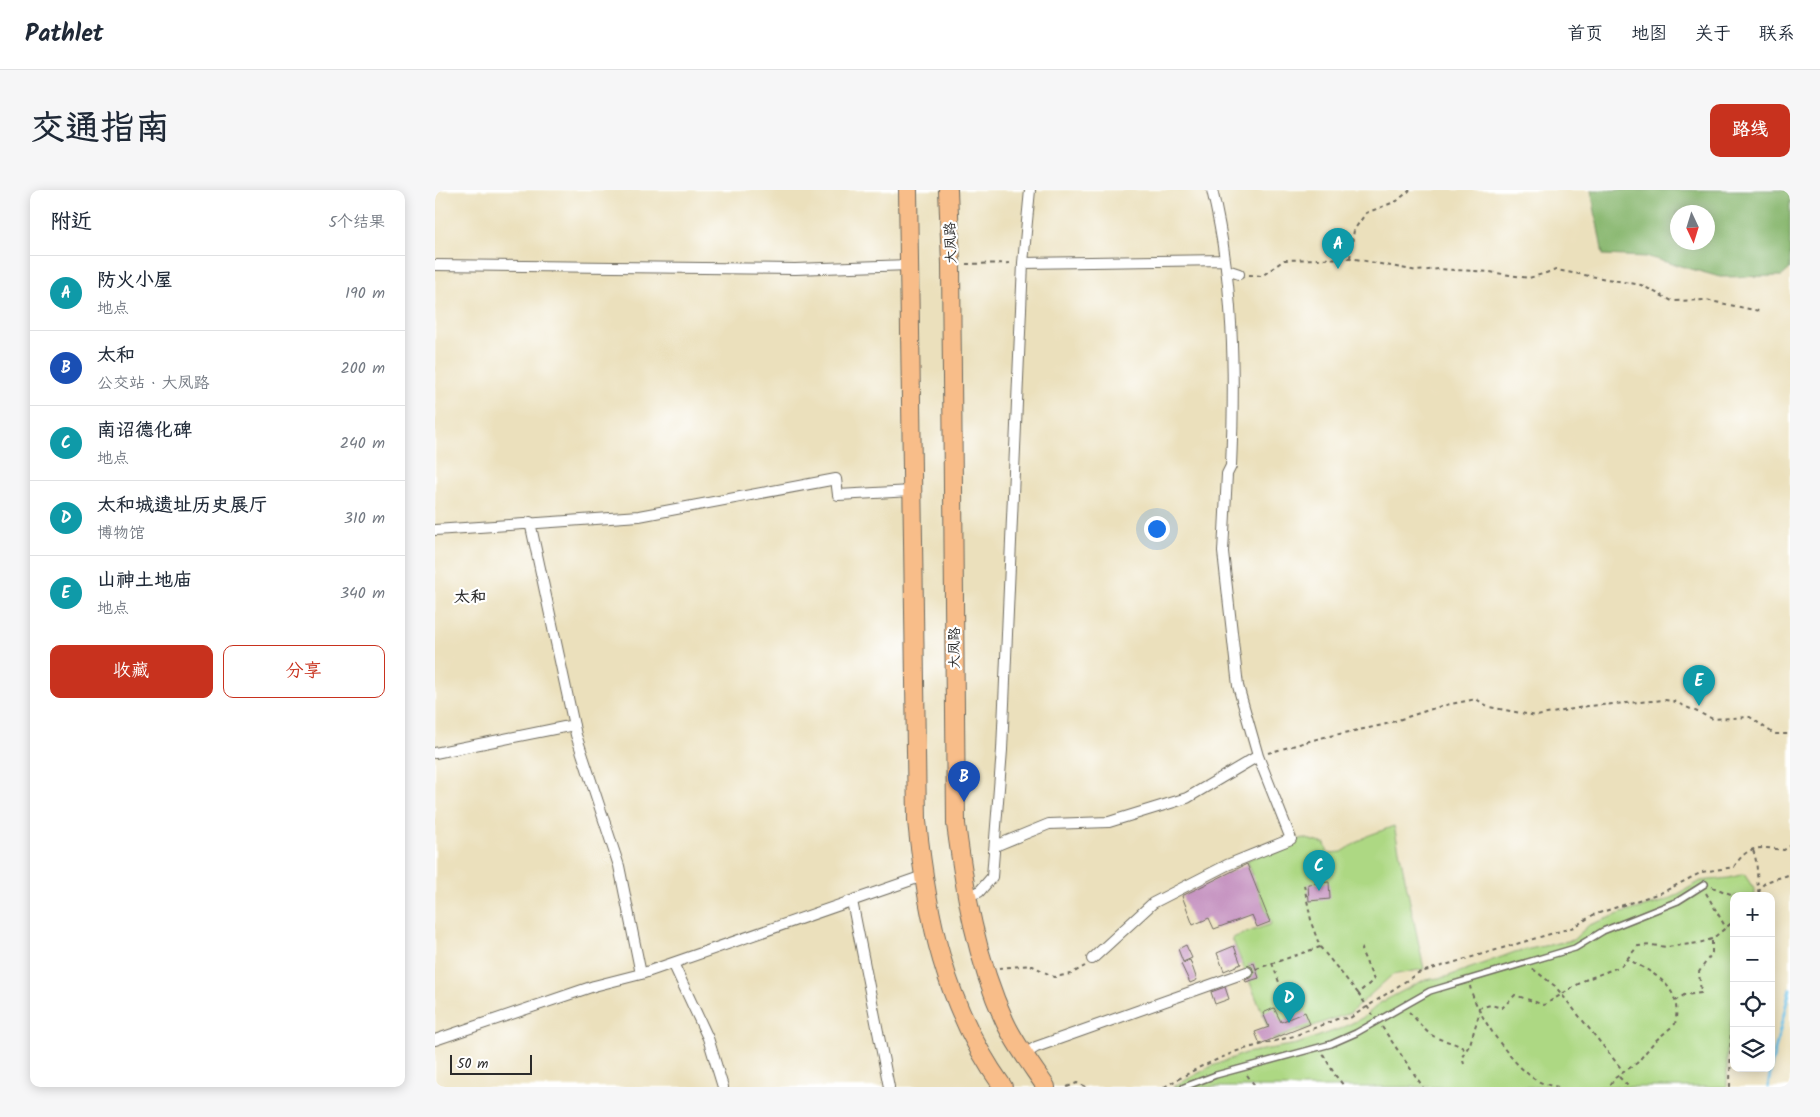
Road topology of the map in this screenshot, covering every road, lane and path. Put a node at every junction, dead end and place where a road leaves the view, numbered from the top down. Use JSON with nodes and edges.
{"nodes":[{"id":1,"x":908,"y":190,"type":"edge"},
{"id":2,"x":948,"y":190,"type":"edge"},
{"id":3,"x":1030,"y":190,"type":"edge"},
{"id":4,"x":1212,"y":190,"type":"edge"},
{"id":5,"x":1410,"y":190,"type":"edge"},
{"id":6,"x":1350,"y":258,"type":"junction"},
{"id":7,"x":1023,"y":263,"type":"junction"},
{"id":8,"x":951,"y":264,"type":"junction"},
{"id":9,"x":435,"y":265,"type":"edge"},
{"id":10,"x":909,"y":265,"type":"junction"},
{"id":11,"x":1226,"y":265,"type":"junction"},
{"id":12,"x":1239,"y":274,"type":"joint"},
{"id":13,"x":1759,"y":311,"type":"dead end"},
{"id":14,"x":912,"y":491,"type":"junction"},
{"id":15,"x":530,"y":522,"type":"junction"},
{"id":16,"x":435,"y":530,"type":"edge"},
{"id":17,"x":574,"y":725,"type":"junction"},
{"id":18,"x":1790,"y":734,"type":"edge"},
{"id":19,"x":435,"y":753,"type":"edge"},
{"id":20,"x":1258,"y":756,"type":"junction"},
{"id":21,"x":995,"y":846,"type":"junction"},
{"id":22,"x":1790,"y":846,"type":"edge"},
{"id":23,"x":1787,"y":849,"type":"junction"},
{"id":24,"x":1753,"y":850,"type":"junction"},
{"id":25,"x":1790,"y":852,"type":"edge"},
{"id":26,"x":1790,"y":874,"type":"edge"},
{"id":27,"x":923,"y":876,"type":"junction"},
{"id":28,"x":1304,"y":885,"type":"dead end"},
{"id":29,"x":1703,"y":886,"type":"junction"},
{"id":30,"x":1758,"y":892,"type":"edge"},
{"id":31,"x":1760,"y":892,"type":"edge"},
{"id":32,"x":1730,"y":894,"type":"edge"},
{"id":33,"x":966,"y":896,"type":"junction"},
{"id":34,"x":852,"y":901,"type":"junction"},
{"id":35,"x":1730,"y":925,"type":"edge"},
{"id":36,"x":1727,"y":928,"type":"junction"},
{"id":37,"x":1712,"y":939,"type":"junction"},
{"id":38,"x":1363,"y":945,"type":"dead end"},
{"id":39,"x":1320,"y":946,"type":"junction"},
{"id":40,"x":1092,"y":959,"type":"joint"},
{"id":41,"x":1627,"y":959,"type":"junction"},
{"id":42,"x":1524,"y":962,"type":"junction"},
{"id":43,"x":673,"y":963,"type":"junction"},
{"id":44,"x":1272,"y":963,"type":"junction"},
{"id":45,"x":995,"y":968,"type":"dead end"},
{"id":46,"x":1247,"y":972,"type":"joint"},
{"id":47,"x":641,"y":974,"type":"junction"},
{"id":48,"x":1469,"y":979,"type":"junction"},
{"id":49,"x":1358,"y":993,"type":"junction"},
{"id":50,"x":1563,"y":995,"type":"junction"},
{"id":51,"x":1675,"y":1001,"type":"junction"},
{"id":52,"x":1402,"y":1006,"type":"junction"},
{"id":53,"x":1366,"y":1007,"type":"junction"},
{"id":54,"x":1479,"y":1009,"type":"junction"},
{"id":55,"x":1291,"y":1015,"type":"dead end"},
{"id":56,"x":1378,"y":1022,"type":"junction"},
{"id":57,"x":1731,"y":1027,"type":"edge"},
{"id":58,"x":435,"y":1040,"type":"edge"},
{"id":59,"x":1320,"y":1047,"type":"junction"},
{"id":60,"x":1465,"y":1050,"type":"junction"},
{"id":61,"x":1025,"y":1054,"type":"junction"},
{"id":62,"x":1464,"y":1064,"type":"dead end"},
{"id":63,"x":1243,"y":1068,"type":"junction"},
{"id":64,"x":1623,"y":1072,"type":"junction"},
{"id":65,"x":1618,"y":1076,"type":"junction"},
{"id":66,"x":723,"y":1087,"type":"edge"},
{"id":67,"x":889,"y":1087,"type":"edge"},
{"id":68,"x":1003,"y":1087,"type":"edge"},
{"id":69,"x":1045,"y":1087,"type":"edge"},
{"id":70,"x":1067,"y":1087,"type":"edge"},
{"id":71,"x":1087,"y":1087,"type":"edge"},
{"id":72,"x":1164,"y":1087,"type":"edge"},
{"id":73,"x":1184,"y":1087,"type":"edge"},
{"id":74,"x":1256,"y":1087,"type":"edge"},
{"id":75,"x":1345,"y":1087,"type":"edge"},
{"id":76,"x":1423,"y":1087,"type":"edge"},
{"id":77,"x":1559,"y":1087,"type":"edge"},
{"id":78,"x":1609,"y":1087,"type":"edge"},
{"id":79,"x":1629,"y":1087,"type":"edge"},
{"id":80,"x":1730,"y":1087,"type":"edge"}],
"edges":[{"from":1,"to":10,"type":"highway"},
{"from":2,"to":8,"type":"highway","name":"大凤路"},
{"from":3,"to":7,"type":"street"},
{"from":4,"to":11,"type":"street"},
{"from":5,"to":6,"type":"path"},
{"from":6,"to":12,"type":"path"},
{"from":6,"to":13,"type":"path"},
{"from":7,"to":8,"type":"path"},
{"from":7,"to":11,"type":"street"},
{"from":7,"to":21,"type":"street"},
{"from":8,"to":33,"type":"highway","name":"大凤路"},
{"from":9,"to":10,"type":"street"},
{"from":10,"to":14,"type":"highway"},
{"from":11,"to":12,"type":"street"},
{"from":11,"to":20,"type":"street"},
{"from":14,"to":15,"type":"street"},
{"from":14,"to":27,"type":"highway"},
{"from":15,"to":16,"type":"street"},
{"from":15,"to":17,"type":"street"},
{"from":17,"to":19,"type":"street"},
{"from":17,"to":47,"type":"street"},
{"from":18,"to":20,"type":"path"},
{"from":20,"to":21,"type":"street"},
{"from":20,"to":40,"type":"street"},
{"from":21,"to":33,"type":"street"},
{"from":22,"to":23,"type":"path"},
{"from":23,"to":24,"type":"path"},
{"from":23,"to":25,"type":"path"},
{"from":24,"to":30,"type":"path"},
{"from":24,"to":53,"type":"path"},
{"from":26,"to":31,"type":"path"},
{"from":27,"to":34,"type":"street"},
{"from":27,"to":68,"type":"highway"},
{"from":28,"to":39,"type":"path"},
{"from":29,"to":32,"type":"path"},
{"from":29,"to":36,"type":"path"},
{"from":29,"to":42,"type":"lane"},
{"from":33,"to":61,"type":"highway","name":"大凤路"},
{"from":34,"to":43,"type":"street"},
{"from":34,"to":67,"type":"street"},
{"from":35,"to":36,"type":"path"},
{"from":36,"to":37,"type":"path"},
{"from":37,"to":41,"type":"path"},
{"from":37,"to":51,"type":"path"},
{"from":38,"to":49,"type":"path"},
{"from":39,"to":44,"type":"path"},
{"from":39,"to":49,"type":"path"},
{"from":40,"to":45,"type":"path"},
{"from":41,"to":50,"type":"path"},
{"from":41,"to":51,"type":"path"},
{"from":42,"to":48,"type":"lane"},
{"from":42,"to":50,"type":"path"},
{"from":43,"to":47,"type":"street"},
{"from":43,"to":66,"type":"street"},
{"from":44,"to":46,"type":"path"},
{"from":44,"to":55,"type":"path"},
{"from":46,"to":61,"type":"street"},
{"from":47,"to":58,"type":"street"},
{"from":48,"to":52,"type":"lane"},
{"from":48,"to":54,"type":"path"},
{"from":49,"to":53,"type":"path"},
{"from":50,"to":54,"type":"path"},
{"from":50,"to":64,"type":"path"},
{"from":51,"to":64,"type":"path"},
{"from":52,"to":56,"type":"lane"},
{"from":52,"to":60,"type":"path"},
{"from":53,"to":56,"type":"path"},
{"from":53,"to":72,"type":"path"},
{"from":54,"to":60,"type":"path"},
{"from":54,"to":77,"type":"path"},
{"from":56,"to":59,"type":"lane"},
{"from":56,"to":76,"type":"path"},
{"from":57,"to":80,"type":"path"},
{"from":59,"to":63,"type":"lane"},
{"from":59,"to":75,"type":"path"},
{"from":60,"to":62,"type":"path"},
{"from":61,"to":69,"type":"highway","name":"大凤路"},
{"from":63,"to":73,"type":"lane"},
{"from":63,"to":74,"type":"path"},
{"from":64,"to":65,"type":"path"},
{"from":65,"to":78,"type":"path"},
{"from":65,"to":79,"type":"path"},
{"from":70,"to":71,"type":"path"}]}
